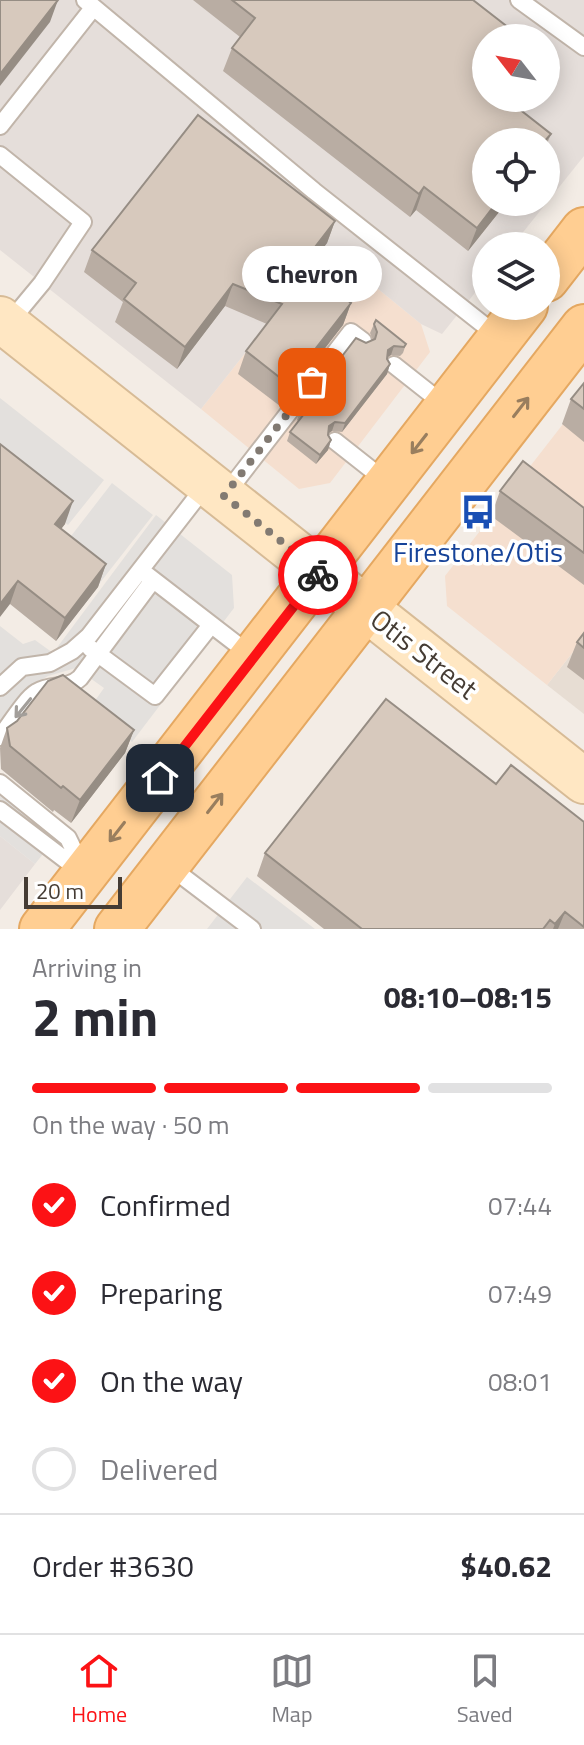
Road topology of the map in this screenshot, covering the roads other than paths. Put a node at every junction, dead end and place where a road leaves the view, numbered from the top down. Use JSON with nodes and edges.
{"nodes":[{"id":1,"x":519,"y":0,"type":"edge"},
{"id":2,"x":89,"y":4,"type":"edge"},
{"id":3,"x":584,"y":47,"type":"edge"},
{"id":4,"x":0,"y":126,"type":"edge"},
{"id":5,"x":0,"y":155,"type":"edge"},
{"id":6,"x":584,"y":230,"type":"edge"},
{"id":7,"x":560,"y":261,"type":"edge"},
{"id":8,"x":3,"y":322,"type":"edge"},
{"id":9,"x":513,"y":322,"type":"edge"},
{"id":10,"x":584,"y":327,"type":"edge"},
{"id":11,"x":363,"y":341,"type":"edge"},
{"id":12,"x":394,"y":365,"type":"dead end"},
{"id":13,"x":447,"y":406,"type":"junction"},
{"id":14,"x":335,"y":441,"type":"dead end"},
{"id":15,"x":388,"y":483,"type":"junction"},
{"id":16,"x":216,"y":489,"type":"junction"},
{"id":17,"x":139,"y":569,"type":"junction"},
{"id":18,"x":320,"y":572,"type":"junction"},
{"id":19,"x":153,"y":580,"type":"junction"},
{"id":20,"x":366,"y":608,"type":"junction"},
{"id":21,"x":211,"y":625,"type":"junction"},
{"id":22,"x":82,"y":642,"type":"junction"},
{"id":23,"x":98,"y":653,"type":"junction"},
{"id":24,"x":254,"y":657,"type":"junction"},
{"id":25,"x":0,"y":687,"type":"edge"},
{"id":26,"x":0,"y":737,"type":"edge"},
{"id":27,"x":584,"y":781,"type":"edge"},
{"id":28,"x":0,"y":783,"type":"edge"},
{"id":29,"x":0,"y":810,"type":"edge"},
{"id":30,"x":168,"y":865,"type":"junction"},
{"id":31,"x":84,"y":874,"type":"junction"},
{"id":32,"x":42,"y":929,"type":"edge"},
{"id":33,"x":117,"y":929,"type":"edge"},
{"id":34,"x":252,"y":929,"type":"edge"}],
"edges":[{"from":1,"to":3,"type":"lane"},
{"from":2,"to":4,"type":"lane"},
{"from":2,"to":9,"type":"lane"},
{"from":5,"to":8,"type":"lane"},
{"from":6,"to":7,"type":"main road"},
{"from":8,"to":16,"type":"main road","name":"Otis Street"},
{"from":9,"to":13,"type":"main road"},
{"from":20,"to":10,"type":"main road","one_way":true},
{"from":11,"to":16,"type":"lane"},
{"from":12,"to":13,"type":"lane"},
{"from":13,"to":15,"type":"main road","one_way":true},
{"from":14,"to":15,"type":"lane"},
{"from":15,"to":18,"type":"main road"},
{"from":16,"to":17,"type":"lane"},
{"from":16,"to":18,"type":"main road","name":"Otis Street"},
{"from":17,"to":19,"type":"lane"},
{"from":17,"to":22,"type":"lane"},
{"from":18,"to":20,"type":"main road","name":"Otis Street"},
{"from":18,"to":24,"type":"main road"},
{"from":19,"to":21,"type":"lane"},
{"from":19,"to":23,"type":"lane"},
{"from":20,"to":27,"type":"main road","name":"Otis Street"},
{"from":30,"to":20,"type":"main road","one_way":true},
{"from":21,"to":23,"type":"lane"},
{"from":21,"to":24,"type":"lane"},
{"from":22,"to":23,"type":"lane"},
{"from":22,"to":25,"type":"lane"},
{"from":23,"to":26,"type":"lane","one_way":true},
{"from":24,"to":31,"type":"main road","one_way":true},
{"from":28,"to":31,"type":"lane"},
{"from":29,"to":31,"type":"lane"},
{"from":30,"to":33,"type":"main road"},
{"from":30,"to":34,"type":"lane"},
{"from":31,"to":32,"type":"main road"}]}
